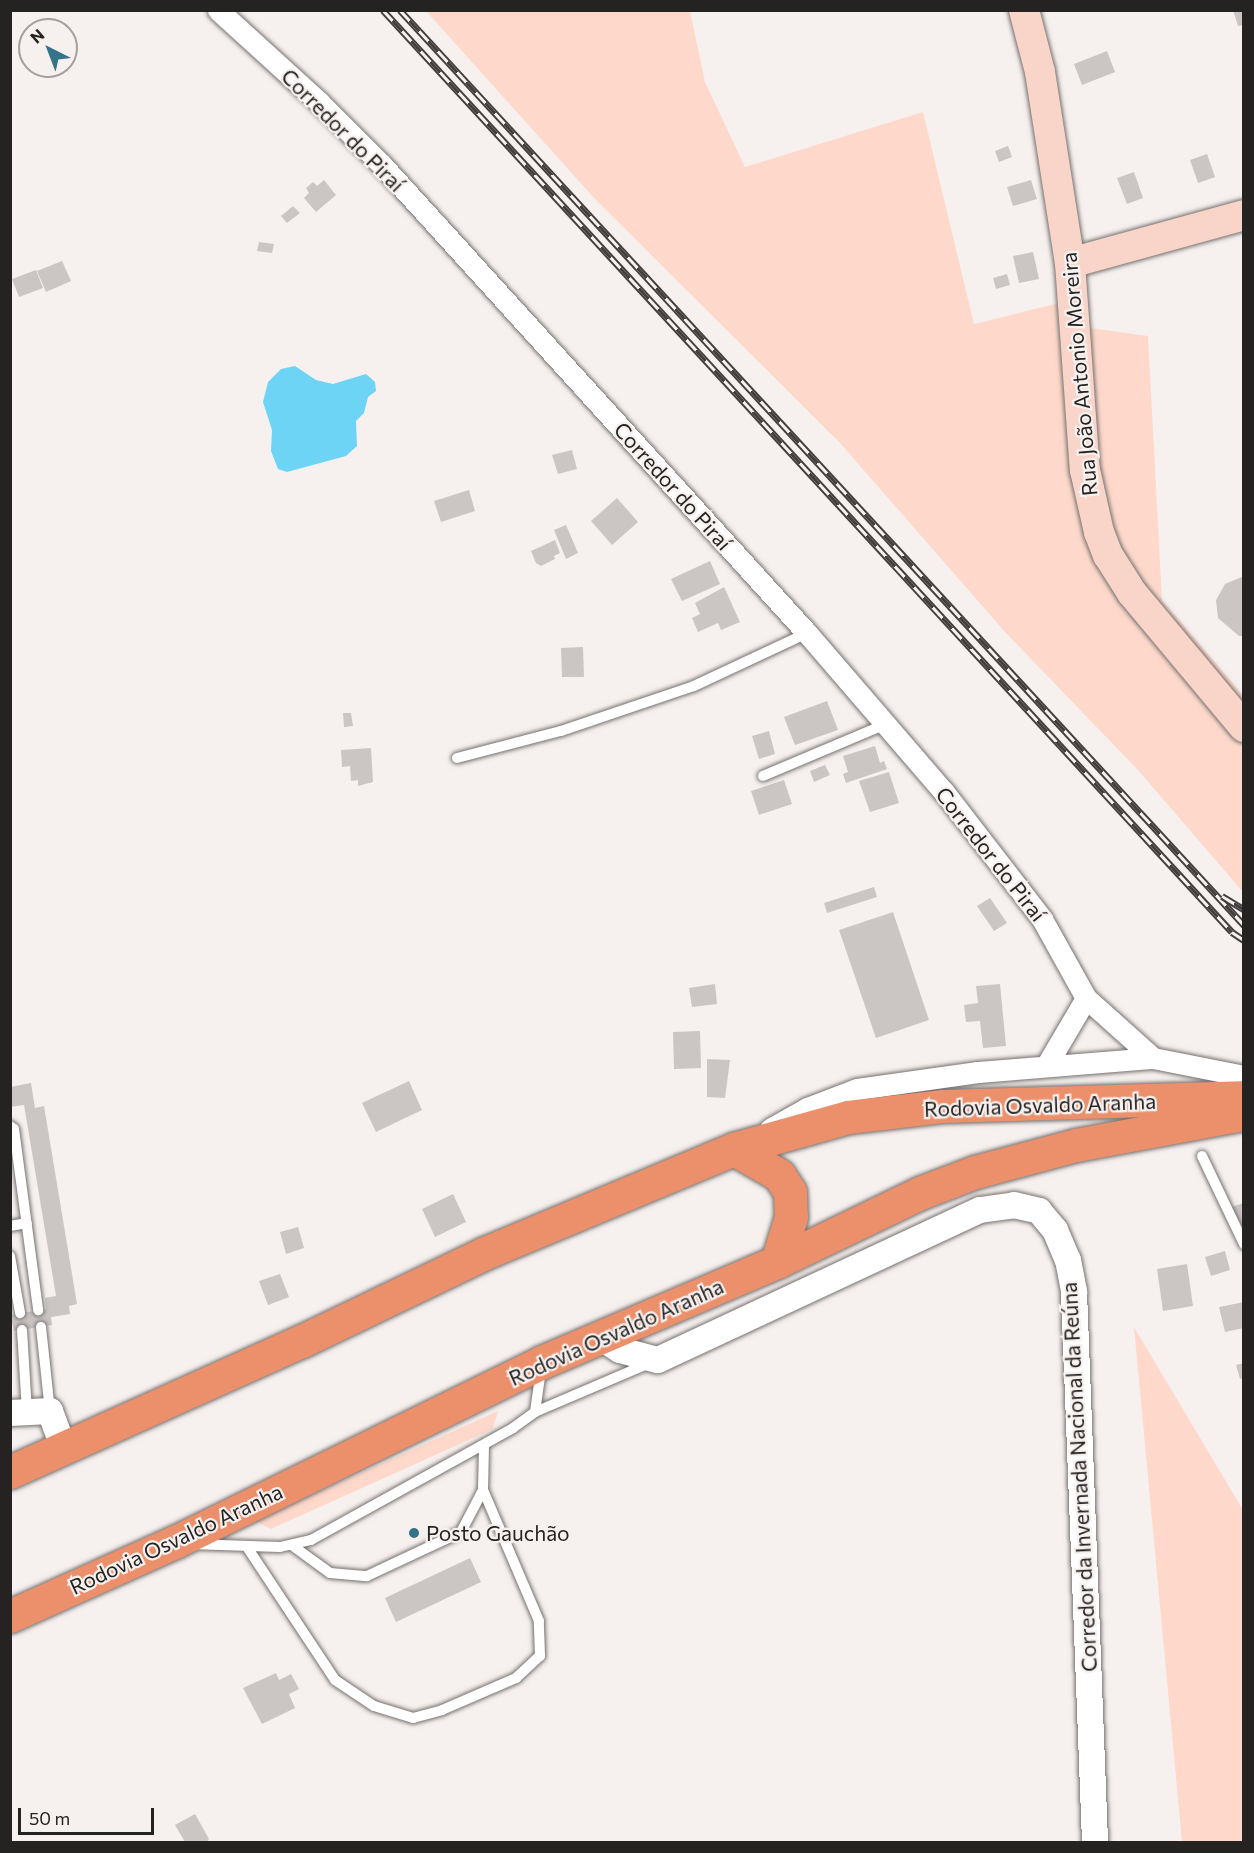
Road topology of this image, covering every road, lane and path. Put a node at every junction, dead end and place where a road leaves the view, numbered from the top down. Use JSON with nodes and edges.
{"nodes":[{"id":1,"x":218,"y":10,"type":"edge"},
{"id":2,"x":1024,"y":10,"type":"edge"},
{"id":3,"x":1244,"y":215,"type":"edge"},
{"id":4,"x":1070,"y":263,"type":"junction"},
{"id":5,"x":807,"y":633,"type":"junction"},
{"id":6,"x":886,"y":724,"type":"junction"},
{"id":7,"x":1244,"y":727,"type":"edge"},
{"id":8,"x":457,"y":758,"type":"dead end"},
{"id":9,"x":763,"y":776,"type":"dead end"},
{"id":10,"x":1086,"y":998,"type":"junction"},
{"id":11,"x":1153,"y":1058,"type":"junction"},
{"id":12,"x":1046,"y":1066,"type":"junction"},
{"id":13,"x":1244,"y":1076,"type":"edge"},
{"id":14,"x":1244,"y":1097,"type":"edge"},
{"id":15,"x":1244,"y":1114,"type":"edge"},
{"id":16,"x":10,"y":1126,"type":"edge"},
{"id":17,"x":734,"y":1149,"type":"junction"},
{"id":18,"x":1202,"y":1156,"type":"dead end"},
{"id":19,"x":16,"y":1178,"type":"edge"},
{"id":20,"x":27,"y":1223,"type":"junction"},
{"id":21,"x":10,"y":1226,"type":"edge"},
{"id":22,"x":1244,"y":1244,"type":"edge"},
{"id":23,"x":10,"y":1256,"type":"edge"},
{"id":24,"x":777,"y":1262,"type":"junction"},
{"id":25,"x":38,"y":1310,"type":"dead end"},
{"id":26,"x":20,"y":1313,"type":"dead end"},
{"id":27,"x":40,"y":1327,"type":"dead end"},
{"id":28,"x":22,"y":1330,"type":"dead end"},
{"id":29,"x":600,"y":1337,"type":"junction"},
{"id":30,"x":658,"y":1360,"type":"junction"},
{"id":31,"x":542,"y":1362,"type":"junction"},
{"id":32,"x":29,"y":1412,"type":"edge"},
{"id":33,"x":535,"y":1412,"type":"junction"},
{"id":34,"x":63,"y":1446,"type":"junction"},
{"id":35,"x":484,"y":1446,"type":"junction"},
{"id":36,"x":10,"y":1472,"type":"edge"},
{"id":37,"x":483,"y":1490,"type":"junction"},
{"id":38,"x":175,"y":1542,"type":"junction"},
{"id":39,"x":293,"y":1546,"type":"junction"},
{"id":40,"x":247,"y":1547,"type":"junction"},
{"id":41,"x":10,"y":1587,"type":"edge"},
{"id":42,"x":50,"y":1598,"type":"junction"},
{"id":43,"x":10,"y":1616,"type":"edge"},
{"id":44,"x":1095,"y":1842,"type":"edge"}],
"edges":[{"from":1,"to":5,"type":"street","name":"Corredor do Piraí"},
{"from":2,"to":4,"type":"main road","name":"Rua João Antonio Moreira"},
{"from":3,"to":4,"type":"main road"},
{"from":4,"to":7,"type":"main road","name":"Rua João Antonio Moreira"},
{"from":5,"to":6,"type":"street","name":"Corredor do Piraí"},
{"from":5,"to":8,"type":"lane"},
{"from":6,"to":9,"type":"lane"},
{"from":6,"to":10,"type":"street","name":"Corredor do Piraí"},
{"from":10,"to":11,"type":"street","name":"Corredor do Piraí"},
{"from":10,"to":12,"type":"street"},
{"from":11,"to":12,"type":"street"},
{"from":11,"to":13,"type":"street"},
{"from":12,"to":17,"type":"street"},
{"from":14,"to":17,"type":"highway","name":"Rodovia Osvaldo Aranha"},
{"from":15,"to":24,"type":"highway","name":"Rodovia Osvaldo Aranha"},
{"from":16,"to":19,"type":"lane"},
{"from":17,"to":24,"type":"highway"},
{"from":17,"to":34,"type":"highway","name":"Rodovia Osvaldo Aranha"},
{"from":18,"to":22,"type":"lane"},
{"from":19,"to":20,"type":"lane"},
{"from":20,"to":21,"type":"lane"},
{"from":20,"to":25,"type":"lane"},
{"from":23,"to":26,"type":"lane"},
{"from":24,"to":29,"type":"highway","name":"Rodovia Osvaldo Aranha"},
{"from":27,"to":32,"type":"lane"},
{"from":28,"to":32,"type":"lane"},
{"from":29,"to":30,"type":"street"},
{"from":29,"to":31,"type":"highway","name":"Rodovia Osvaldo Aranha"},
{"from":30,"to":33,"type":"lane"},
{"from":30,"to":44,"type":"street","name":"Corredor da Invernada Nacional da Reúna"},
{"from":31,"to":33,"type":"lane"},
{"from":31,"to":38,"type":"highway","name":"Rodovia Osvaldo Aranha"},
{"from":32,"to":34,"type":"street"},
{"from":33,"to":35,"type":"lane"},
{"from":34,"to":36,"type":"highway","name":"Rodovia Osvaldo Aranha"},
{"from":35,"to":37,"type":"lane"},
{"from":35,"to":39,"type":"lane"},
{"from":37,"to":39,"type":"lane"},
{"from":37,"to":40,"type":"lane"},
{"from":38,"to":40,"type":"lane"},
{"from":38,"to":42,"type":"highway","name":"Rodovia Osvaldo Aranha"},
{"from":39,"to":40,"type":"lane"},
{"from":41,"to":42,"type":"highway"},
{"from":42,"to":43,"type":"highway","name":"Rodovia Osvaldo Aranha"}]}
